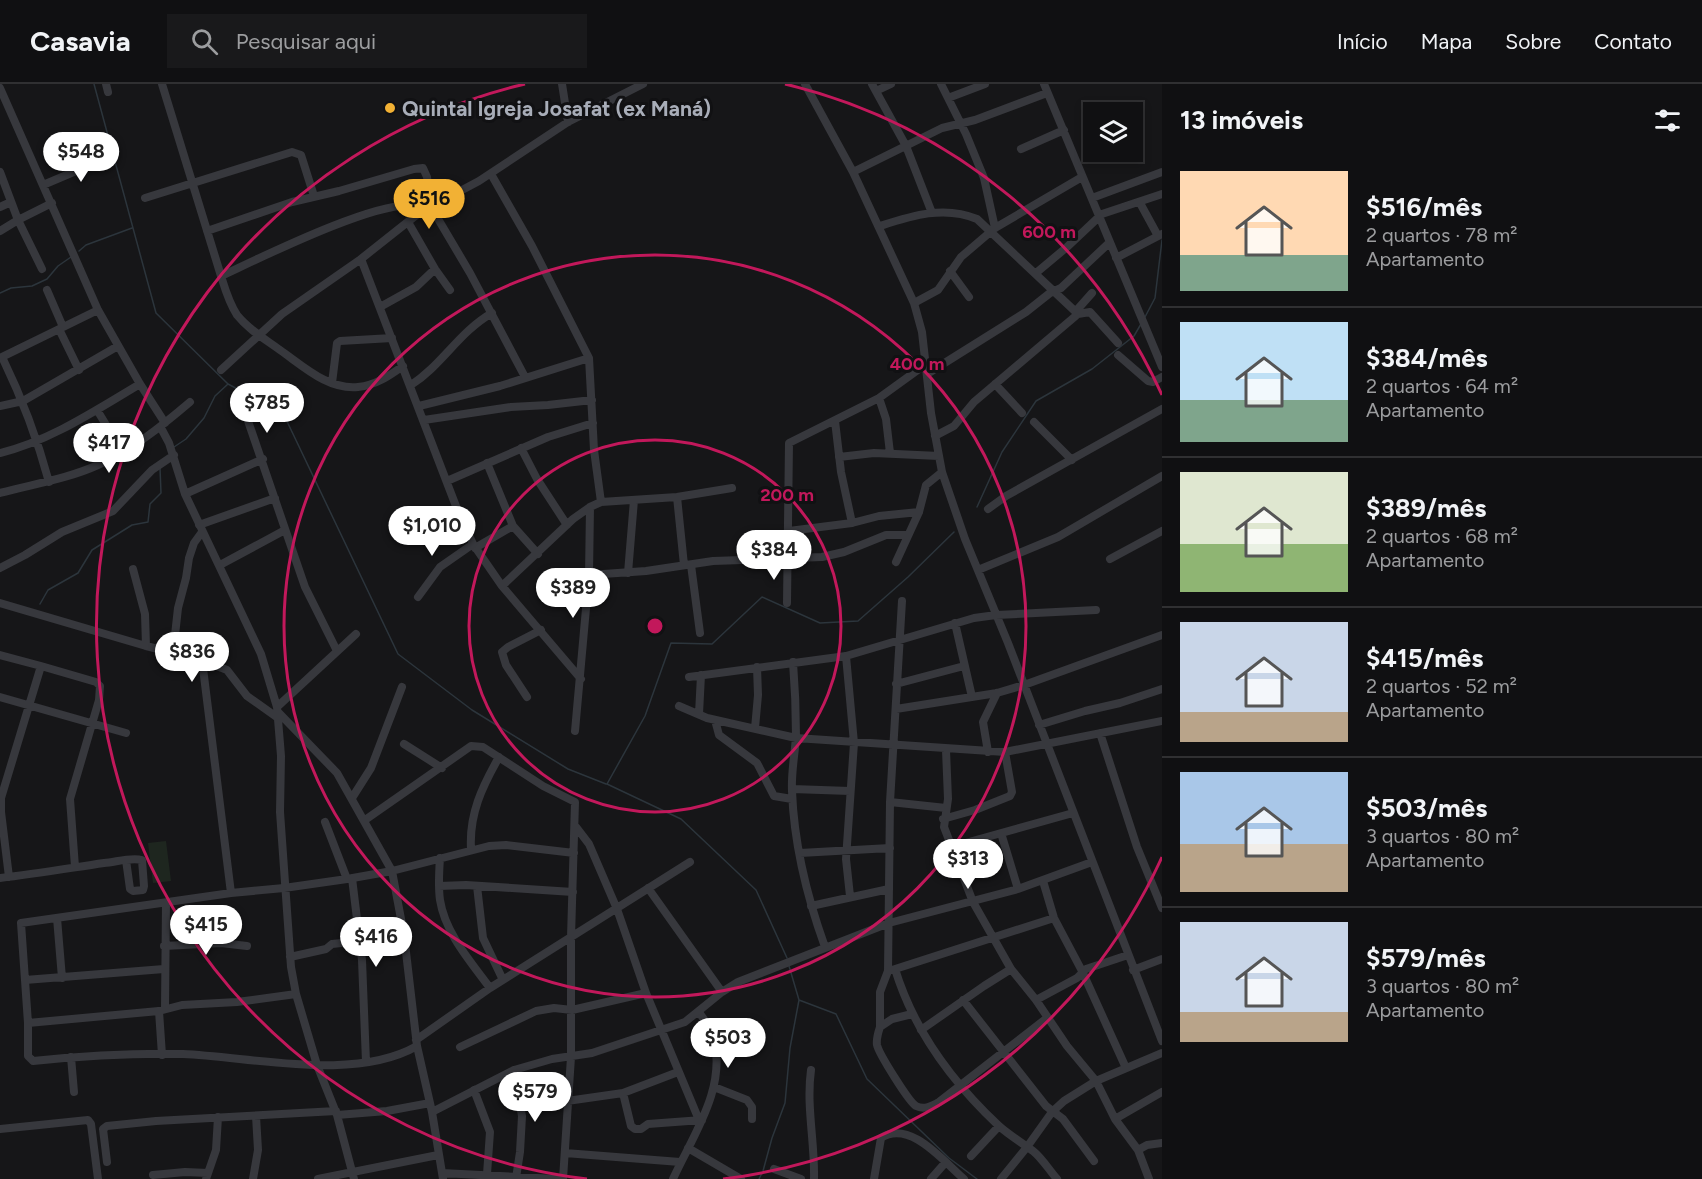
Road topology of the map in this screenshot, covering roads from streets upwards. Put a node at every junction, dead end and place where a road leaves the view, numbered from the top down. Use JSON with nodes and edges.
{"nodes":[{"id":1,"x":162,"y":84,"type":"edge"},
{"id":2,"x":562,"y":84,"type":"edge"},
{"id":3,"x":643,"y":84,"type":"edge"},
{"id":4,"x":805,"y":84,"type":"edge"},
{"id":5,"x":891,"y":84,"type":"edge"},
{"id":6,"x":941,"y":84,"type":"edge"},
{"id":7,"x":985,"y":84,"type":"edge"},
{"id":8,"x":1044,"y":84,"type":"edge"},
{"id":9,"x":874,"y":87,"type":"edge"},
{"id":10,"x":0,"y":88,"type":"edge"},
{"id":11,"x":1047,"y":93,"type":"junction"},
{"id":12,"x":948,"y":98,"type":"junction"},
{"id":13,"x":568,"y":122,"type":"junction"},
{"id":14,"x":960,"y":123,"type":"junction"},
{"id":15,"x":1064,"y":130,"type":"junction"},
{"id":16,"x":906,"y":146,"type":"junction"},
{"id":17,"x":1021,"y":149,"type":"dead end"},
{"id":18,"x":109,"y":157,"type":"dead end"},
{"id":19,"x":0,"y":172,"type":"edge"},
{"id":20,"x":853,"y":172,"type":"junction"},
{"id":21,"x":1162,"y":172,"type":"edge"},
{"id":22,"x":491,"y":174,"type":"junction"},
{"id":23,"x":1082,"y":177,"type":"junction"},
{"id":24,"x":192,"y":183,"type":"junction"},
{"id":25,"x":43,"y":185,"type":"junction"},
{"id":26,"x":1162,"y":194,"type":"edge"},
{"id":27,"x":314,"y":196,"type":"junction"},
{"id":28,"x":145,"y":198,"type":"dead end"},
{"id":29,"x":1092,"y":198,"type":"junction"},
{"id":30,"x":11,"y":202,"type":"junction"},
{"id":31,"x":52,"y":203,"type":"junction"},
{"id":32,"x":1140,"y":203,"type":"junction"},
{"id":33,"x":0,"y":207,"type":"edge"},
{"id":34,"x":431,"y":207,"type":"junction"},
{"id":35,"x":420,"y":213,"type":"junction"},
{"id":36,"x":932,"y":213,"type":"junction"},
{"id":37,"x":1098,"y":216,"type":"junction"},
{"id":38,"x":18,"y":220,"type":"junction"},
{"id":39,"x":408,"y":222,"type":"junction"},
{"id":40,"x":880,"y":226,"type":"junction"},
{"id":41,"x":993,"y":229,"type":"junction"},
{"id":42,"x":0,"y":231,"type":"edge"},
{"id":43,"x":207,"y":231,"type":"junction"},
{"id":44,"x":1160,"y":235,"type":"edge"},
{"id":45,"x":1109,"y":243,"type":"junction"},
{"id":46,"x":1116,"y":258,"type":"junction"},
{"id":47,"x":361,"y":259,"type":"junction"},
{"id":48,"x":42,"y":269,"type":"dead end"},
{"id":49,"x":435,"y":269,"type":"junction"},
{"id":50,"x":950,"y":272,"type":"junction"},
{"id":51,"x":1036,"y":273,"type":"junction"},
{"id":52,"x":221,"y":276,"type":"junction"},
{"id":53,"x":47,"y":290,"type":"dead end"},
{"id":54,"x":450,"y":290,"type":"dead end"},
{"id":55,"x":1054,"y":291,"type":"junction"},
{"id":56,"x":1092,"y":293,"type":"dead end"},
{"id":57,"x":969,"y":297,"type":"dead end"},
{"id":58,"x":914,"y":303,"type":"junction"},
{"id":59,"x":380,"y":307,"type":"junction"},
{"id":60,"x":98,"y":310,"type":"junction"},
{"id":61,"x":1077,"y":312,"type":"junction"},
{"id":62,"x":492,"y":313,"type":"junction"},
{"id":63,"x":61,"y":328,"type":"junction"},
{"id":64,"x":257,"y":335,"type":"junction"},
{"id":65,"x":392,"y":338,"type":"junction"},
{"id":66,"x":1118,"y":344,"type":"dead end"},
{"id":67,"x":118,"y":346,"type":"junction"},
{"id":68,"x":1118,"y":355,"type":"dead end"},
{"id":69,"x":1,"y":358,"type":"edge"},
{"id":70,"x":589,"y":358,"type":"junction"},
{"id":71,"x":1161,"y":362,"type":"edge"},
{"id":72,"x":926,"y":364,"type":"junction"},
{"id":73,"x":403,"y":366,"type":"junction"},
{"id":74,"x":79,"y":370,"type":"junction"},
{"id":75,"x":221,"y":370,"type":"dead end"},
{"id":76,"x":927,"y":374,"type":"junction"},
{"id":77,"x":525,"y":377,"type":"junction"},
{"id":78,"x":1162,"y":378,"type":"edge"},
{"id":79,"x":332,"y":383,"type":"junction"},
{"id":80,"x":140,"y":384,"type":"junction"},
{"id":81,"x":995,"y":384,"type":"junction"},
{"id":82,"x":411,"y":385,"type":"junction"},
{"id":83,"x":879,"y":398,"type":"junction"},
{"id":84,"x":592,"y":400,"type":"junction"},
{"id":85,"x":23,"y":401,"type":"junction"},
{"id":86,"x":190,"y":402,"type":"dead end"},
{"id":87,"x":0,"y":406,"type":"edge"},
{"id":88,"x":419,"y":406,"type":"junction"},
{"id":89,"x":1162,"y":409,"type":"edge"},
{"id":90,"x":97,"y":410,"type":"junction"},
{"id":91,"x":1022,"y":413,"type":"dead end"},
{"id":92,"x":247,"y":418,"type":"dead end"},
{"id":93,"x":424,"y":420,"type":"junction"},
{"id":94,"x":835,"y":420,"type":"junction"},
{"id":95,"x":1034,"y":422,"type":"dead end"},
{"id":96,"x":593,"y":423,"type":"junction"},
{"id":97,"x":163,"y":425,"type":"junction"},
{"id":98,"x":935,"y":436,"type":"junction"},
{"id":99,"x":37,"y":440,"type":"junction"},
{"id":100,"x":521,"y":448,"type":"junction"},
{"id":101,"x":122,"y":451,"type":"junction"},
{"id":102,"x":0,"y":453,"type":"edge"},
{"id":103,"x":890,"y":453,"type":"junction"},
{"id":104,"x":174,"y":455,"type":"junction"},
{"id":105,"x":939,"y":456,"type":"junction"},
{"id":106,"x":839,"y":458,"type":"junction"},
{"id":107,"x":262,"y":459,"type":"junction"},
{"id":108,"x":1072,"y":460,"type":"junction"},
{"id":109,"x":487,"y":463,"type":"junction"},
{"id":110,"x":942,"y":472,"type":"junction"},
{"id":111,"x":1162,"y":476,"type":"edge"},
{"id":112,"x":447,"y":481,"type":"junction"},
{"id":113,"x":49,"y":482,"type":"junction"},
{"id":114,"x":732,"y":488,"type":"dead end"},
{"id":115,"x":0,"y":493,"type":"edge"},
{"id":116,"x":185,"y":494,"type":"junction"},
{"id":117,"x":677,"y":497,"type":"junction"},
{"id":118,"x":275,"y":498,"type":"junction"},
{"id":119,"x":634,"y":500,"type":"junction"},
{"id":120,"x":601,"y":502,"type":"junction"},
{"id":121,"x":590,"y":507,"type":"junction"},
{"id":122,"x":988,"y":509,"type":"dead end"},
{"id":123,"x":920,"y":513,"type":"junction"},
{"id":124,"x":852,"y":523,"type":"junction"},
{"id":125,"x":567,"y":525,"type":"junction"},
{"id":126,"x":513,"y":526,"type":"junction"},
{"id":127,"x":201,"y":529,"type":"junction"},
{"id":128,"x":285,"y":530,"type":"junction"},
{"id":129,"x":789,"y":531,"type":"junction"},
{"id":130,"x":1162,"y":531,"type":"edge"},
{"id":131,"x":908,"y":536,"type":"junction"},
{"id":132,"x":474,"y":546,"type":"junction"},
{"id":133,"x":538,"y":554,"type":"junction"},
{"id":134,"x":786,"y":558,"type":"junction"},
{"id":135,"x":1110,"y":559,"type":"dead end"},
{"id":136,"x":896,"y":562,"type":"dead end"},
{"id":137,"x":220,"y":565,"type":"junction"},
{"id":138,"x":688,"y":565,"type":"junction"},
{"id":139,"x":0,"y":568,"type":"edge"},
{"id":140,"x":133,"y":569,"type":"dead end"},
{"id":141,"x":978,"y":570,"type":"junction"},
{"id":142,"x":628,"y":573,"type":"junction"},
{"id":143,"x":589,"y":575,"type":"junction"},
{"id":144,"x":502,"y":586,"type":"junction"},
{"id":145,"x":418,"y":597,"type":"dead end"},
{"id":146,"x":903,"y":601,"type":"dead end"},
{"id":147,"x":0,"y":603,"type":"edge"},
{"id":148,"x":787,"y":603,"type":"dead end"},
{"id":149,"x":1096,"y":610,"type":"dead end"},
{"id":150,"x":996,"y":615,"type":"junction"},
{"id":151,"x":955,"y":623,"type":"junction"},
{"id":152,"x":541,"y":630,"type":"junction"},
{"id":153,"x":700,"y":633,"type":"dead end"},
{"id":154,"x":356,"y":634,"type":"dead end"},
{"id":155,"x":1162,"y":635,"type":"edge"},
{"id":156,"x":899,"y":641,"type":"junction"},
{"id":157,"x":146,"y":646,"type":"junction"},
{"id":158,"x":337,"y":651,"type":"junction"},
{"id":159,"x":173,"y":653,"type":"junction"},
{"id":160,"x":0,"y":655,"type":"edge"},
{"id":161,"x":846,"y":656,"type":"junction"},
{"id":162,"x":202,"y":660,"type":"junction"},
{"id":163,"x":793,"y":662,"type":"junction"},
{"id":164,"x":41,"y":666,"type":"junction"},
{"id":165,"x":964,"y":666,"type":"junction"},
{"id":166,"x":757,"y":668,"type":"junction"},
{"id":167,"x":701,"y":675,"type":"junction"},
{"id":168,"x":689,"y":677,"type":"dead end"},
{"id":169,"x":580,"y":679,"type":"junction"},
{"id":170,"x":896,"y":684,"type":"junction"},
{"id":171,"x":1024,"y":685,"type":"junction"},
{"id":172,"x":402,"y":687,"type":"dead end"},
{"id":173,"x":1162,"y":689,"type":"edge"},
{"id":174,"x":996,"y":693,"type":"junction"},
{"id":175,"x":0,"y":697,"type":"edge"},
{"id":176,"x":527,"y":697,"type":"dead end"},
{"id":177,"x":972,"y":697,"type":"junction"},
{"id":178,"x":29,"y":706,"type":"junction"},
{"id":179,"x":679,"y":706,"type":"dead end"},
{"id":180,"x":896,"y":709,"type":"junction"},
{"id":181,"x":277,"y":712,"type":"junction"},
{"id":182,"x":699,"y":714,"type":"junction"},
{"id":183,"x":715,"y":720,"type":"junction"},
{"id":184,"x":1162,"y":722,"type":"edge"},
{"id":185,"x":92,"y":723,"type":"junction"},
{"id":186,"x":1040,"y":725,"type":"junction"},
{"id":187,"x":755,"y":728,"type":"junction"},
{"id":188,"x":575,"y":731,"type":"dead end"},
{"id":189,"x":126,"y":733,"type":"dead end"},
{"id":190,"x":1100,"y":733,"type":"junction"},
{"id":191,"x":796,"y":738,"type":"junction"},
{"id":192,"x":854,"y":743,"type":"junction"},
{"id":193,"x":404,"y":744,"type":"dead end"},
{"id":194,"x":1047,"y":744,"type":"junction"},
{"id":195,"x":893,"y":745,"type":"junction"},
{"id":196,"x":946,"y":750,"type":"junction"},
{"id":197,"x":988,"y":752,"type":"junction"},
{"id":198,"x":1005,"y":752,"type":"junction"},
{"id":199,"x":499,"y":757,"type":"junction"},
{"id":200,"x":442,"y":768,"type":"junction"},
{"id":201,"x":792,"y":789,"type":"junction"},
{"id":202,"x":850,"y":791,"type":"junction"},
{"id":203,"x":352,"y":798,"type":"junction"},
{"id":204,"x":792,"y":799,"type":"junction"},
{"id":205,"x":890,"y":802,"type":"junction"},
{"id":206,"x":946,"y":808,"type":"junction"},
{"id":207,"x":1073,"y":813,"type":"junction"},
{"id":208,"x":943,"y":819,"type":"junction"},
{"id":209,"x":365,"y":820,"type":"junction"},
{"id":210,"x":325,"y":822,"type":"dead end"},
{"id":211,"x":576,"y":827,"type":"junction"},
{"id":212,"x":1001,"y":833,"type":"junction"},
{"id":213,"x":951,"y":847,"type":"junction"},
{"id":214,"x":890,"y":848,"type":"junction"},
{"id":215,"x":471,"y":849,"type":"junction"},
{"id":216,"x":846,"y":850,"type":"junction"},
{"id":217,"x":574,"y":853,"type":"junction"},
{"id":218,"x":800,"y":853,"type":"junction"},
{"id":219,"x":440,"y":858,"type":"junction"},
{"id":220,"x":126,"y":860,"type":"dead end"},
{"id":221,"x":690,"y":862,"type":"dead end"},
{"id":222,"x":1092,"y":862,"type":"junction"},
{"id":223,"x":75,"y":867,"type":"junction"},
{"id":224,"x":392,"y":871,"type":"junction"},
{"id":225,"x":9,"y":877,"type":"junction"},
{"id":226,"x":0,"y":878,"type":"edge"},
{"id":227,"x":349,"y":878,"type":"junction"},
{"id":228,"x":1043,"y":881,"type":"junction"},
{"id":229,"x":439,"y":886,"type":"junction"},
{"id":230,"x":477,"y":886,"type":"junction"},
{"id":231,"x":284,"y":888,"type":"junction"},
{"id":232,"x":648,"y":888,"type":"junction"},
{"id":233,"x":889,"y":888,"type":"junction"},
{"id":234,"x":1018,"y":889,"type":"junction"},
{"id":235,"x":573,"y":892,"type":"junction"},
{"id":236,"x":231,"y":893,"type":"junction"},
{"id":237,"x":850,"y":896,"type":"junction"},
{"id":238,"x":974,"y":902,"type":"junction"},
{"id":239,"x":166,"y":903,"type":"junction"},
{"id":240,"x":810,"y":906,"type":"junction"},
{"id":241,"x":1162,"y":908,"type":"edge"},
{"id":242,"x":617,"y":909,"type":"junction"},
{"id":243,"x":57,"y":918,"type":"junction"},
{"id":244,"x":1054,"y":918,"type":"junction"},
{"id":245,"x":889,"y":923,"type":"junction"},
{"id":246,"x":571,"y":937,"type":"junction"},
{"id":247,"x":993,"y":937,"type":"junction"},
{"id":248,"x":360,"y":941,"type":"junction"},
{"id":249,"x":164,"y":946,"type":"junction"},
{"id":250,"x":247,"y":946,"type":"dead end"},
{"id":251,"x":825,"y":947,"type":"junction"},
{"id":252,"x":1128,"y":955,"type":"junction"},
{"id":253,"x":290,"y":957,"type":"junction"},
{"id":254,"x":1162,"y":959,"type":"edge"},
{"id":255,"x":164,"y":969,"type":"junction"},
{"id":256,"x":1011,"y":969,"type":"junction"},
{"id":257,"x":892,"y":970,"type":"junction"},
{"id":258,"x":1133,"y":970,"type":"junction"},
{"id":259,"x":1082,"y":971,"type":"junction"},
{"id":260,"x":62,"y":978,"type":"junction"},
{"id":261,"x":25,"y":980,"type":"junction"},
{"id":262,"x":503,"y":980,"type":"junction"},
{"id":263,"x":490,"y":988,"type":"junction"},
{"id":264,"x":722,"y":992,"type":"junction"},
{"id":265,"x":646,"y":993,"type":"junction"},
{"id":266,"x":296,"y":994,"type":"junction"},
{"id":267,"x":963,"y":1000,"type":"junction"},
{"id":268,"x":1035,"y":1000,"type":"junction"},
{"id":269,"x":162,"y":1010,"type":"junction"},
{"id":270,"x":572,"y":1010,"type":"junction"},
{"id":271,"x":699,"y":1012,"type":"junction"},
{"id":272,"x":912,"y":1014,"type":"junction"},
{"id":273,"x":1047,"y":1018,"type":"junction"},
{"id":274,"x":1158,"y":1019,"type":"edge"},
{"id":275,"x":28,"y":1023,"type":"junction"},
{"id":276,"x":880,"y":1027,"type":"junction"},
{"id":277,"x":661,"y":1030,"type":"junction"},
{"id":278,"x":921,"y":1030,"type":"junction"},
{"id":279,"x":1162,"y":1041,"type":"edge"},
{"id":280,"x":416,"y":1043,"type":"junction"},
{"id":281,"x":460,"y":1047,"type":"dead end"},
{"id":282,"x":1004,"y":1051,"type":"junction"},
{"id":283,"x":1162,"y":1053,"type":"edge"},
{"id":284,"x":162,"y":1055,"type":"junction"},
{"id":285,"x":71,"y":1057,"type":"junction"},
{"id":286,"x":571,"y":1057,"type":"junction"},
{"id":287,"x":366,"y":1062,"type":"junction"},
{"id":288,"x":317,"y":1065,"type":"junction"},
{"id":289,"x":1126,"y":1068,"type":"junction"},
{"id":290,"x":514,"y":1070,"type":"junction"},
{"id":291,"x":811,"y":1070,"type":"dead end"},
{"id":292,"x":678,"y":1072,"type":"junction"},
{"id":293,"x":1096,"y":1082,"type":"junction"},
{"id":294,"x":960,"y":1085,"type":"junction"},
{"id":295,"x":714,"y":1087,"type":"junction"},
{"id":296,"x":474,"y":1090,"type":"junction"},
{"id":297,"x":74,"y":1092,"type":"dead end"},
{"id":298,"x":623,"y":1092,"type":"junction"},
{"id":299,"x":1162,"y":1092,"type":"edge"},
{"id":300,"x":567,"y":1101,"type":"junction"},
{"id":301,"x":430,"y":1103,"type":"junction"},
{"id":302,"x":432,"y":1112,"type":"junction"},
{"id":303,"x":1052,"y":1112,"type":"junction"},
{"id":304,"x":336,"y":1113,"type":"junction"},
{"id":305,"x":256,"y":1116,"type":"junction"},
{"id":306,"x":218,"y":1117,"type":"junction"},
{"id":307,"x":752,"y":1119,"type":"dead end"},
{"id":308,"x":1115,"y":1119,"type":"junction"},
{"id":309,"x":700,"y":1120,"type":"junction"},
{"id":310,"x":999,"y":1126,"type":"junction"},
{"id":311,"x":0,"y":1129,"type":"edge"},
{"id":312,"x":1162,"y":1143,"type":"edge"},
{"id":313,"x":1027,"y":1147,"type":"junction"},
{"id":314,"x":688,"y":1148,"type":"junction"},
{"id":315,"x":1138,"y":1150,"type":"junction"},
{"id":316,"x":565,"y":1153,"type":"junction"},
{"id":317,"x":438,"y":1155,"type":"junction"},
{"id":318,"x":971,"y":1156,"type":"dead end"},
{"id":319,"x":1094,"y":1161,"type":"dead end"},
{"id":320,"x":107,"y":1162,"type":"dead end"},
{"id":321,"x":681,"y":1162,"type":"junction"},
{"id":322,"x":945,"y":1163,"type":"junction"},
{"id":323,"x":774,"y":1168,"type":"dead end"},
{"id":324,"x":487,"y":1174,"type":"junction"},
{"id":325,"x":153,"y":1175,"type":"dead end"},
{"id":326,"x":207,"y":1176,"type":"edge"},
{"id":327,"x":354,"y":1176,"type":"edge"},
{"id":328,"x":442,"y":1176,"type":"edge"},
{"id":329,"x":516,"y":1177,"type":"edge"},
{"id":330,"x":98,"y":1179,"type":"edge"},
{"id":331,"x":253,"y":1179,"type":"edge"},
{"id":332,"x":318,"y":1179,"type":"edge"},
{"id":333,"x":557,"y":1179,"type":"edge"},
{"id":334,"x":563,"y":1179,"type":"edge"},
{"id":335,"x":673,"y":1179,"type":"edge"},
{"id":336,"x":741,"y":1179,"type":"edge"},
{"id":337,"x":801,"y":1179,"type":"edge"},
{"id":338,"x":814,"y":1179,"type":"edge"},
{"id":339,"x":873,"y":1179,"type":"edge"},
{"id":340,"x":931,"y":1179,"type":"edge"},
{"id":341,"x":964,"y":1179,"type":"edge"},
{"id":342,"x":1001,"y":1179,"type":"edge"},
{"id":343,"x":1057,"y":1179,"type":"edge"},
{"id":344,"x":1149,"y":1179,"type":"edge"}],
"edges":[{"from":1,"to":24,"type":"street"},
{"from":2,"to":13,"type":"street"},
{"from":3,"to":13,"type":"street"},
{"from":4,"to":20,"type":"street"},
{"from":5,"to":9,"type":"street"},
{"from":6,"to":12,"type":"street"},
{"from":7,"to":12,"type":"street"},
{"from":8,"to":11,"type":"street"},
{"from":9,"to":16,"type":"street"},
{"from":10,"to":25,"type":"street"},
{"from":11,"to":14,"type":"street"},
{"from":11,"to":15,"type":"street"},
{"from":12,"to":14,"type":"street"},
{"from":13,"to":22,"type":"street"},
{"from":14,"to":16,"type":"street"},
{"from":14,"to":41,"type":"street"},
{"from":15,"to":17,"type":"street"},
{"from":15,"to":23,"type":"street"},
{"from":16,"to":20,"type":"street"},
{"from":16,"to":36,"type":"street"},
{"from":18,"to":25,"type":"street"},
{"from":19,"to":30,"type":"street"},
{"from":20,"to":40,"type":"street"},
{"from":21,"to":29,"type":"street"},
{"from":22,"to":34,"type":"street"},
{"from":22,"to":70,"type":"street"},
{"from":23,"to":29,"type":"street"},
{"from":23,"to":41,"type":"street"},
{"from":24,"to":27,"type":"street"},
{"from":24,"to":28,"type":"street"},
{"from":24,"to":43,"type":"street"},
{"from":25,"to":31,"type":"street"},
{"from":26,"to":32,"type":"street"},
{"from":27,"to":34,"type":"street"},
{"from":27,"to":43,"type":"street"},
{"from":29,"to":37,"type":"street"},
{"from":30,"to":33,"type":"street"},
{"from":30,"to":38,"type":"street"},
{"from":31,"to":38,"type":"street"},
{"from":31,"to":60,"type":"street"},
{"from":32,"to":37,"type":"street"},
{"from":32,"to":44,"type":"street"},
{"from":34,"to":35,"type":"street"},
{"from":34,"to":62,"type":"street"},
{"from":35,"to":39,"type":"street"},
{"from":35,"to":52,"type":"street"},
{"from":36,"to":40,"type":"street"},
{"from":36,"to":41,"type":"street"},
{"from":37,"to":45,"type":"street"},
{"from":37,"to":51,"type":"street"},
{"from":38,"to":42,"type":"street"},
{"from":38,"to":48,"type":"street"},
{"from":39,"to":47,"type":"street"},
{"from":39,"to":49,"type":"street"},
{"from":40,"to":58,"type":"street"},
{"from":41,"to":50,"type":"street"},
{"from":41,"to":51,"type":"street"},
{"from":43,"to":52,"type":"street"},
{"from":44,"to":46,"type":"street"},
{"from":45,"to":46,"type":"street"},
{"from":45,"to":55,"type":"street"},
{"from":46,"to":71,"type":"street"},
{"from":47,"to":59,"type":"street"},
{"from":47,"to":64,"type":"street"},
{"from":49,"to":54,"type":"street"},
{"from":49,"to":59,"type":"street"},
{"from":50,"to":57,"type":"street"},
{"from":50,"to":58,"type":"street"},
{"from":51,"to":55,"type":"street"},
{"from":52,"to":64,"type":"street"},
{"from":53,"to":63,"type":"street"},
{"from":55,"to":61,"type":"street"},
{"from":55,"to":76,"type":"street"},
{"from":56,"to":61,"type":"street"},
{"from":58,"to":72,"type":"street"},
{"from":59,"to":65,"type":"street"},
{"from":60,"to":63,"type":"street"},
{"from":60,"to":67,"type":"street"},
{"from":61,"to":66,"type":"street"},
{"from":61,"to":81,"type":"street"},
{"from":62,"to":77,"type":"street"},
{"from":62,"to":82,"type":"street"},
{"from":63,"to":69,"type":"street"},
{"from":63,"to":74,"type":"street"},
{"from":64,"to":75,"type":"street"},
{"from":64,"to":79,"type":"street"},
{"from":65,"to":73,"type":"street"},
{"from":65,"to":79,"type":"street"},
{"from":67,"to":74,"type":"street"},
{"from":67,"to":80,"type":"street"},
{"from":68,"to":78,"type":"street"},
{"from":69,"to":85,"type":"street"},
{"from":70,"to":77,"type":"street"},
{"from":70,"to":84,"type":"street"},
{"from":72,"to":76,"type":"street"},
{"from":72,"to":83,"type":"street"},
{"from":73,"to":79,"type":"street"},
{"from":73,"to":82,"type":"street"},
{"from":74,"to":85,"type":"street"},
{"from":76,"to":98,"type":"street"},
{"from":77,"to":88,"type":"street"},
{"from":80,"to":90,"type":"street"},
{"from":80,"to":97,"type":"street"},
{"from":81,"to":91,"type":"street"},
{"from":81,"to":98,"type":"street"},
{"from":82,"to":88,"type":"street"},
{"from":83,"to":94,"type":"street"},
{"from":83,"to":103,"type":"street"},
{"from":84,"to":93,"type":"street"},
{"from":84,"to":96,"type":"street"},
{"from":85,"to":87,"type":"street"},
{"from":85,"to":99,"type":"street"},
{"from":86,"to":97,"type":"street"},
{"from":88,"to":93,"type":"street"},
{"from":89,"to":108,"type":"street"},
{"from":90,"to":99,"type":"street"},
{"from":90,"to":101,"type":"street"},
{"from":92,"to":107,"type":"street"},
{"from":93,"to":112,"type":"street"},
{"from":94,"to":106,"type":"street"},
{"from":94,"to":129,"type":"street"},
{"from":95,"to":108,"type":"street"},
{"from":96,"to":100,"type":"street"},
{"from":96,"to":120,"type":"street"},
{"from":97,"to":101,"type":"street"},
{"from":97,"to":104,"type":"street"},
{"from":98,"to":105,"type":"street"},
{"from":99,"to":102,"type":"street"},
{"from":99,"to":113,"type":"street"},
{"from":100,"to":109,"type":"street"},
{"from":100,"to":125,"type":"street"},
{"from":101,"to":113,"type":"street"},
{"from":103,"to":105,"type":"street"},
{"from":103,"to":106,"type":"street"},
{"from":104,"to":116,"type":"street"},
{"from":104,"to":139,"type":"street"},
{"from":105,"to":110,"type":"street"},
{"from":106,"to":124,"type":"street"},
{"from":107,"to":116,"type":"street"},
{"from":107,"to":118,"type":"street"},
{"from":108,"to":122,"type":"street"},
{"from":109,"to":112,"type":"street"},
{"from":109,"to":126,"type":"street"},
{"from":110,"to":123,"type":"street"},
{"from":110,"to":141,"type":"street"},
{"from":111,"to":141,"type":"street"},
{"from":112,"to":132,"type":"street"},
{"from":113,"to":115,"type":"street"},
{"from":114,"to":117,"type":"street"},
{"from":116,"to":127,"type":"street"},
{"from":117,"to":119,"type":"street"},
{"from":117,"to":138,"type":"street"},
{"from":118,"to":127,"type":"street"},
{"from":118,"to":128,"type":"street"},
{"from":119,"to":120,"type":"street"},
{"from":119,"to":142,"type":"street"},
{"from":120,"to":121,"type":"street"},
{"from":121,"to":125,"type":"street"},
{"from":121,"to":143,"type":"street"},
{"from":123,"to":124,"type":"street"},
{"from":123,"to":131,"type":"street"},
{"from":124,"to":129,"type":"street"},
{"from":125,"to":133,"type":"street"},
{"from":126,"to":132,"type":"street"},
{"from":126,"to":133,"type":"street"},
{"from":127,"to":137,"type":"street"},
{"from":127,"to":159,"type":"street"},
{"from":128,"to":137,"type":"street"},
{"from":128,"to":158,"type":"street"},
{"from":129,"to":134,"type":"street"},
{"from":130,"to":135,"type":"street"},
{"from":131,"to":134,"type":"street"},
{"from":131,"to":136,"type":"street"},
{"from":132,"to":144,"type":"street"},
{"from":132,"to":145,"type":"street"},
{"from":133,"to":144,"type":"street"},
{"from":134,"to":138,"type":"street"},
{"from":134,"to":148,"type":"street"},
{"from":137,"to":181,"type":"street"},
{"from":138,"to":142,"type":"street"},
{"from":138,"to":153,"type":"street"},
{"from":140,"to":157,"type":"street"},
{"from":141,"to":150,"type":"street"},
{"from":142,"to":143,"type":"street"},
{"from":143,"to":169,"type":"street"},
{"from":144,"to":152,"type":"street"},
{"from":146,"to":156,"type":"street"},
{"from":147,"to":157,"type":"street"},
{"from":149,"to":150,"type":"street"},
{"from":150,"to":151,"type":"street"},
{"from":150,"to":171,"type":"street"},
{"from":151,"to":156,"type":"street"},
{"from":151,"to":165,"type":"street"},
{"from":152,"to":169,"type":"street"},
{"from":152,"to":176,"type":"street"},
{"from":154,"to":158,"type":"street"},
{"from":155,"to":171,"type":"street"},
{"from":156,"to":161,"type":"street"},
{"from":156,"to":170,"type":"street"},
{"from":157,"to":159,"type":"street"},
{"from":158,"to":181,"type":"street"},
{"from":159,"to":162,"type":"street"},
{"from":160,"to":164,"type":"street"},
{"from":161,"to":163,"type":"street"},
{"from":161,"to":192,"type":"street"},
{"from":162,"to":181,"type":"street"},
{"from":162,"to":236,"type":"street"},
{"from":163,"to":166,"type":"street"},
{"from":163,"to":191,"type":"street"},
{"from":164,"to":178,"type":"street"},
{"from":164,"to":185,"type":"street"},
{"from":165,"to":170,"type":"street"},
{"from":165,"to":177,"type":"street"},
{"from":166,"to":167,"type":"street"},
{"from":166,"to":187,"type":"street"},
{"from":167,"to":168,"type":"street"},
{"from":167,"to":182,"type":"street"},
{"from":169,"to":188,"type":"street"},
{"from":170,"to":180,"type":"street"},
{"from":171,"to":174,"type":"street"},
{"from":171,"to":186,"type":"street"},
{"from":172,"to":203,"type":"street"},
{"from":173,"to":186,"type":"street"},
{"from":174,"to":177,"type":"street"},
{"from":174,"to":197,"type":"street"},
{"from":175,"to":178,"type":"street"},
{"from":177,"to":180,"type":"street"},
{"from":178,"to":185,"type":"street"},
{"from":178,"to":225,"type":"street"},
{"from":179,"to":182,"type":"street"},
{"from":180,"to":195,"type":"street"},
{"from":181,"to":203,"type":"street"},
{"from":181,"to":231,"type":"street"},
{"from":182,"to":183,"type":"street"},
{"from":183,"to":187,"type":"street"},
{"from":183,"to":204,"type":"street"},
{"from":184,"to":190,"type":"street"},
{"from":185,"to":189,"type":"street"},
{"from":185,"to":223,"type":"street"},
{"from":186,"to":194,"type":"street"},
{"from":187,"to":191,"type":"street"},
{"from":190,"to":194,"type":"street"},
{"from":190,"to":241,"type":"street"},
{"from":191,"to":192,"type":"street"},
{"from":191,"to":201,"type":"street"},
{"from":192,"to":195,"type":"street"},
{"from":192,"to":202,"type":"street"},
{"from":193,"to":200,"type":"street"},
{"from":194,"to":198,"type":"street"},
{"from":194,"to":207,"type":"street"},
{"from":195,"to":196,"type":"street"},
{"from":195,"to":205,"type":"street"},
{"from":196,"to":197,"type":"street"},
{"from":196,"to":206,"type":"street"},
{"from":197,"to":198,"type":"street"},
{"from":198,"to":208,"type":"street"},
{"from":199,"to":200,"type":"street"},
{"from":199,"to":211,"type":"street"},
{"from":199,"to":215,"type":"street"},
{"from":200,"to":209,"type":"street"},
{"from":201,"to":202,"type":"street"},
{"from":201,"to":204,"type":"street"},
{"from":202,"to":216,"type":"street"},
{"from":203,"to":209,"type":"street"},
{"from":204,"to":218,"type":"street"},
{"from":205,"to":206,"type":"street"},
{"from":205,"to":214,"type":"street"},
{"from":206,"to":208,"type":"street"},
{"from":207,"to":212,"type":"street"},
{"from":207,"to":222,"type":"street"},
{"from":208,"to":213,"type":"street"},
{"from":209,"to":224,"type":"street"},
{"from":210,"to":227,"type":"street"},
{"from":211,"to":217,"type":"street"},
{"from":211,"to":242,"type":"street"},
{"from":212,"to":213,"type":"street"},
{"from":212,"to":234,"type":"street"},
{"from":213,"to":238,"type":"street"},
{"from":214,"to":216,"type":"street"},
{"from":214,"to":233,"type":"street"},
{"from":215,"to":217,"type":"street"},
{"from":215,"to":219,"type":"street"},
{"from":216,"to":218,"type":"street"},
{"from":216,"to":237,"type":"street"},
{"from":217,"to":235,"type":"street"},
{"from":218,"to":240,"type":"street"},
{"from":219,"to":224,"type":"street"},
{"from":219,"to":229,"type":"street"},
{"from":220,"to":223,"type":"street"},
{"from":221,"to":232,"type":"street"},
{"from":222,"to":228,"type":"street"},
{"from":222,"to":252,"type":"street"},
{"from":223,"to":225,"type":"street"},
{"from":224,"to":227,"type":"street"},
{"from":224,"to":280,"type":"street"},
{"from":225,"to":226,"type":"street"},
{"from":227,"to":231,"type":"street"},
{"from":227,"to":248,"type":"street"},
{"from":228,"to":234,"type":"street"},
{"from":228,"to":244,"type":"street"},
{"from":229,"to":230,"type":"street"},
{"from":229,"to":263,"type":"street"},
{"from":230,"to":235,"type":"street"},
{"from":230,"to":262,"type":"street"},
{"from":231,"to":236,"type":"street"},
{"from":231,"to":253,"type":"street"},
{"from":232,"to":242,"type":"street"},
{"from":232,"to":264,"type":"street"},
{"from":233,"to":237,"type":"street"},
{"from":233,"to":245,"type":"street"},
{"from":234,"to":238,"type":"street"},
{"from":235,"to":246,"type":"street"},
{"from":236,"to":239,"type":"street"},
{"from":237,"to":240,"type":"street"},
{"from":238,"to":245,"type":"street"},
{"from":238,"to":247,"type":"street"},
{"from":239,"to":243,"type":"street"},
{"from":239,"to":249,"type":"street"},
{"from":240,"to":251,"type":"street"},
{"from":242,"to":246,"type":"street"},
{"from":242,"to":265,"type":"street"},
{"from":243,"to":260,"type":"street"},
{"from":243,"to":261,"type":"street"},
{"from":244,"to":247,"type":"street"},
{"from":244,"to":259,"type":"street"},
{"from":245,"to":251,"type":"street"},
{"from":245,"to":257,"type":"street"},
{"from":246,"to":262,"type":"street"},
{"from":246,"to":270,"type":"street"},
{"from":247,"to":256,"type":"street"},
{"from":247,"to":257,"type":"street"},
{"from":248,"to":253,"type":"street"},
{"from":248,"to":287,"type":"street"},
{"from":249,"to":250,"type":"street"},
{"from":249,"to":255,"type":"street"},
{"from":251,"to":264,"type":"street"},
{"from":252,"to":258,"type":"street"},
{"from":252,"to":259,"type":"street"},
{"from":253,"to":266,"type":"street"},
{"from":254,"to":258,"type":"street"},
{"from":255,"to":260,"type":"street"},
{"from":255,"to":269,"type":"street"},
{"from":256,"to":267,"type":"street"},
{"from":256,"to":268,"type":"street"},
{"from":257,"to":272,"type":"street"},
{"from":257,"to":276,"type":"street"},
{"from":258,"to":274,"type":"street"},
{"from":259,"to":268,"type":"street"},
{"from":259,"to":289,"type":"street"},
{"from":260,"to":261,"type":"street"},
{"from":261,"to":275,"type":"street"},
{"from":262,"to":263,"type":"street"},
{"from":263,"to":280,"type":"street"},
{"from":264,"to":271,"type":"street"},
{"from":265,"to":270,"type":"street"},
{"from":265,"to":277,"type":"street"},
{"from":266,"to":269,"type":"street"},
{"from":266,"to":288,"type":"street"},
{"from":267,"to":278,"type":"street"},
{"from":267,"to":282,"type":"street"},
{"from":268,"to":273,"type":"street"},
{"from":269,"to":275,"type":"street"},
{"from":269,"to":284,"type":"street"},
{"from":270,"to":281,"type":"street"},
{"from":270,"to":286,"type":"street"},
{"from":271,"to":277,"type":"street"},
{"from":271,"to":295,"type":"street"},
{"from":272,"to":276,"type":"street"},
{"from":272,"to":278,"type":"street"},
{"from":273,"to":282,"type":"street"},
{"from":273,"to":293,"type":"street"},
{"from":274,"to":279,"type":"street"},
{"from":275,"to":285,"type":"street"},
{"from":276,"to":294,"type":"street"},
{"from":277,"to":286,"type":"street"},
{"from":277,"to":292,"type":"street"},
{"from":278,"to":294,"type":"street"},
{"from":280,"to":287,"type":"street"},
{"from":280,"to":301,"type":"street"},
{"from":282,"to":294,"type":"street"},
{"from":282,"to":303,"type":"street"},
{"from":283,"to":289,"type":"street"},
{"from":284,"to":285,"type":"street"},
{"from":284,"to":288,"type":"street"},
{"from":285,"to":297,"type":"street"},
{"from":286,"to":290,"type":"street"},
{"from":286,"to":300,"type":"street"},
{"from":287,"to":288,"type":"street"},
{"from":288,"to":304,"type":"street"},
{"from":289,"to":293,"type":"street"},
{"from":290,"to":296,"type":"street"},
{"from":290,"to":329,"type":"street"},
{"from":291,"to":338,"type":"street"},
{"from":292,"to":298,"type":"street"},
{"from":292,"to":309,"type":"street"},
{"from":293,"to":303,"type":"street"},
{"from":293,"to":308,"type":"street"},
{"from":294,"to":310,"type":"street"},
{"from":295,"to":307,"type":"street"},
{"from":295,"to":309,"type":"street"},
{"from":296,"to":302,"type":"street"},
{"from":296,"to":324,"type":"street"},
{"from":298,"to":300,"type":"street"},
{"from":298,"to":309,"type":"street"},
{"from":299,"to":308,"type":"street"},
{"from":300,"to":316,"type":"street"},
{"from":301,"to":302,"type":"street"},
{"from":301,"to":304,"type":"street"},
{"from":302,"to":317,"type":"street"},
{"from":303,"to":313,"type":"street"},
{"from":303,"to":319,"type":"street"},
{"from":304,"to":305,"type":"street"},
{"from":304,"to":327,"type":"street"},
{"from":305,"to":306,"type":"street"},
{"from":305,"to":331,"type":"street"},
{"from":306,"to":320,"type":"street"},
{"from":306,"to":326,"type":"street"},
{"from":308,"to":315,"type":"street"},
{"from":309,"to":314,"type":"street"},
{"from":310,"to":313,"type":"street"},
{"from":310,"to":318,"type":"street"},
{"from":311,"to":330,"type":"street"},
{"from":312,"to":315,"type":"street"},
{"from":313,"to":342,"type":"street"},
{"from":313,"to":343,"type":"street"},
{"from":314,"to":321,"type":"street"},
{"from":314,"to":336,"type":"street"},
{"from":315,"to":344,"type":"street"},
{"from":316,"to":321,"type":"street"},
{"from":316,"to":334,"type":"street"},
{"from":317,"to":327,"type":"street"},
{"from":317,"to":328,"type":"street"},
{"from":321,"to":335,"type":"street"},
{"from":322,"to":339,"type":"street"},
{"from":322,"to":340,"type":"street"},
{"from":322,"to":341,"type":"street"},
{"from":323,"to":337,"type":"street"},
{"from":324,"to":328,"type":"street"},
{"from":324,"to":329,"type":"street"},
{"from":325,"to":326,"type":"street"},
{"from":327,"to":332,"type":"street"},
{"from":329,"to":333,"type":"street"}]}
